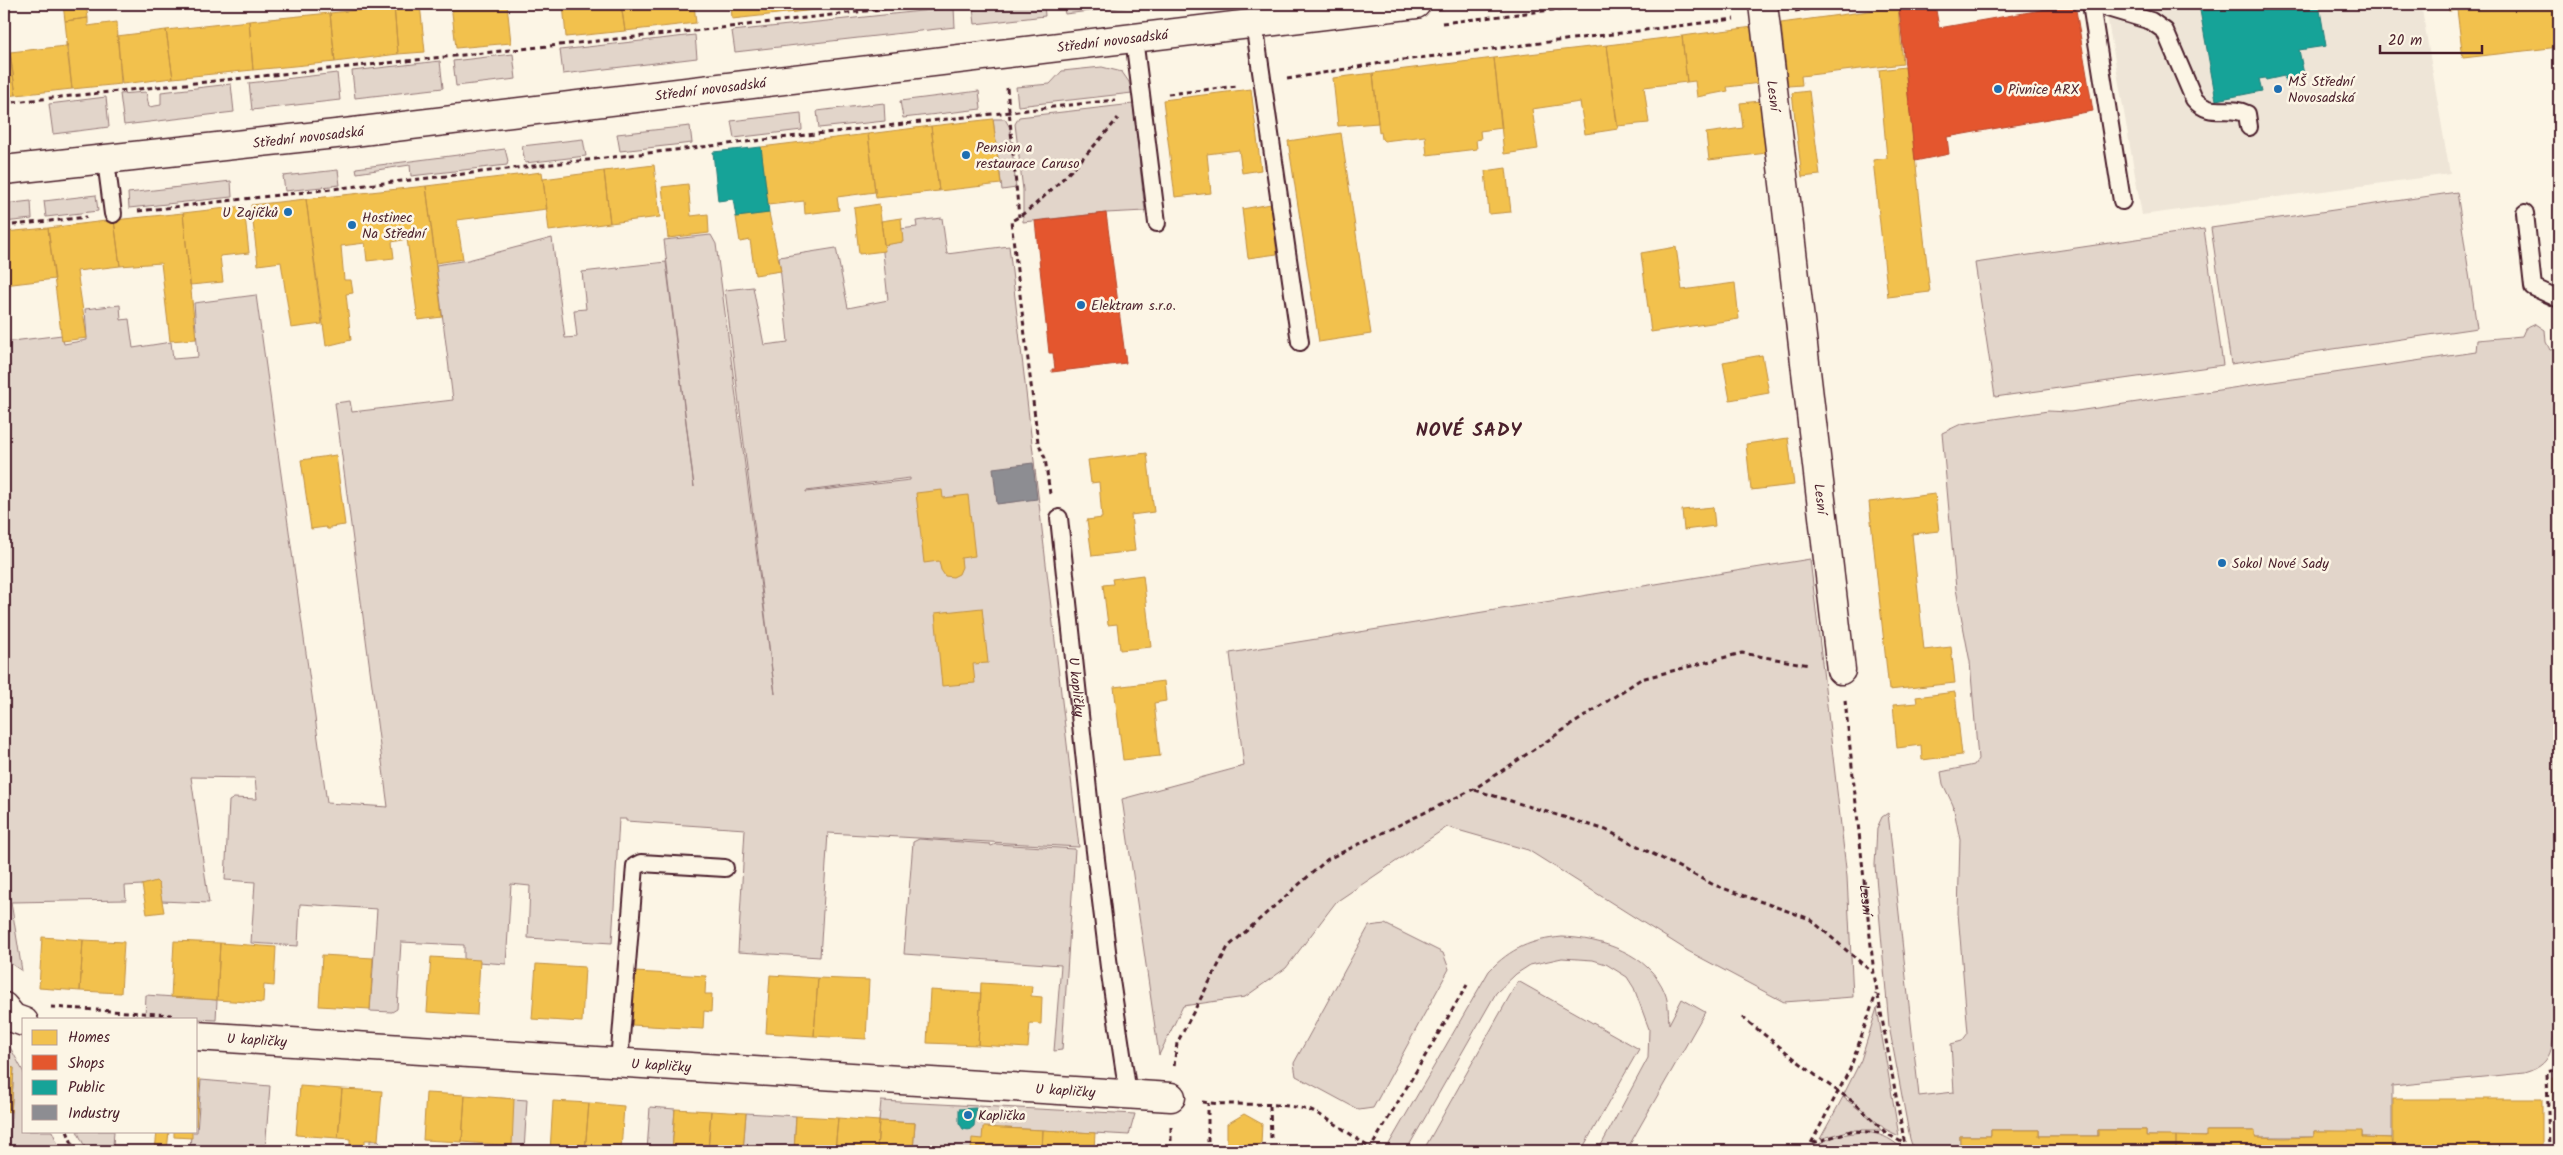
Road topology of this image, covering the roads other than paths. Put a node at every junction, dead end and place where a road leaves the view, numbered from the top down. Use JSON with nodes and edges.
{"nodes":[{"id":1,"x":1416,"y":4,"type":"edge"},
{"id":2,"x":2092,"y":4,"type":"edge"},
{"id":3,"x":1763,"y":9,"type":"edge"},
{"id":4,"x":1254,"y":23,"type":"junction"},
{"id":5,"x":1134,"y":38,"type":"junction"},
{"id":6,"x":2250,"y":127,"type":"dead end"},
{"id":7,"x":106,"y":161,"type":"junction"},
{"id":8,"x":4,"y":170,"type":"edge"},
{"id":9,"x":2122,"y":201,"type":"dead end"},
{"id":10,"x":2525,"y":213,"type":"dead end"},
{"id":11,"x":113,"y":214,"type":"road end"},
{"id":12,"x":1157,"y":223,"type":"dead end"},
{"id":13,"x":2559,"y":299,"type":"edge"},
{"id":14,"x":1300,"y":342,"type":"dead end"},
{"id":15,"x":1060,"y":518,"type":"road end"},
{"id":16,"x":1841,"y":670,"type":"road end"},
{"id":17,"x":725,"y":868,"type":"dead end"},
{"id":18,"x":198,"y":1036,"type":"edge"},
{"id":19,"x":619,"y":1062,"type":"junction"},
{"id":20,"x":1128,"y":1094,"type":"junction"},
{"id":21,"x":1171,"y":1096,"type":"dead end"}],
"edges":[{"from":1,"to":4,"type":"street","name":"Střední novosadská"},
{"from":2,"to":6,"type":"lane"},
{"from":2,"to":9,"type":"lane"},
{"from":3,"to":16,"type":"street","name":"Lesní"},
{"from":4,"to":5,"type":"street","name":"Střední novosadská"},
{"from":4,"to":14,"type":"lane"},
{"from":5,"to":7,"type":"street","name":"Střední novosadská"},
{"from":5,"to":12,"type":"lane"},
{"from":7,"to":8,"type":"street","name":"Střední novosadská"},
{"from":7,"to":11,"type":"lane"},
{"from":10,"to":13,"type":"lane"},
{"from":15,"to":20,"type":"lane","name":"U kapličky"},
{"from":17,"to":19,"type":"lane"},
{"from":18,"to":19,"type":"street","name":"U kapličky"},
{"from":19,"to":20,"type":"street","name":"U kapličky"},
{"from":20,"to":21,"type":"street","name":"U kapličky"}]}
